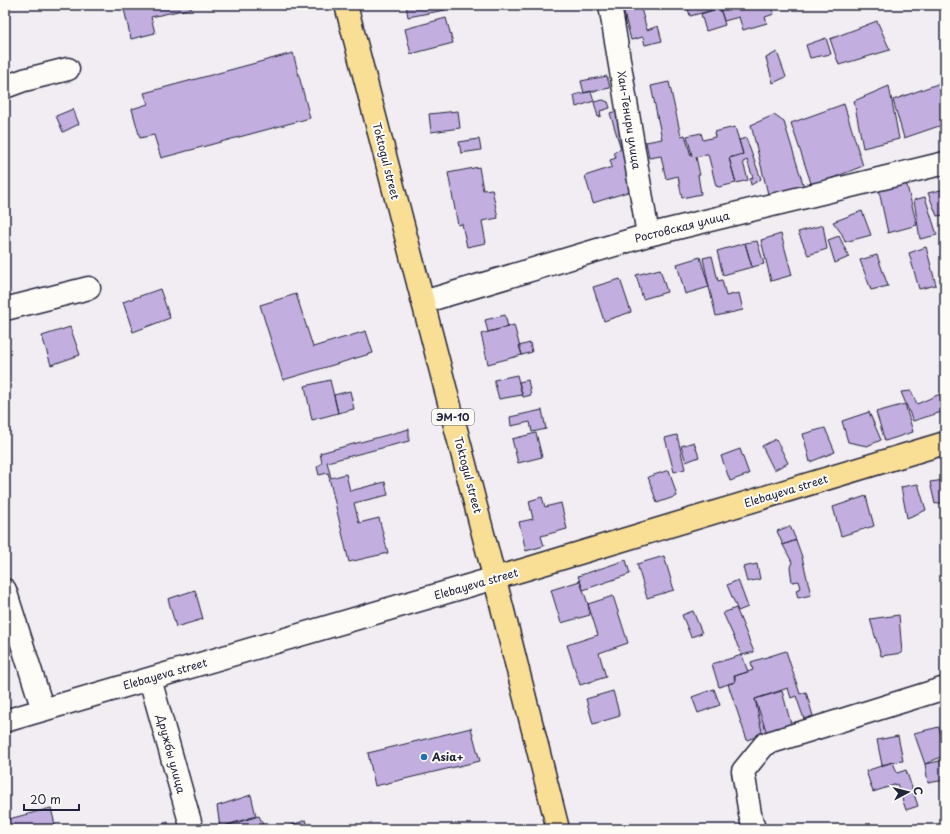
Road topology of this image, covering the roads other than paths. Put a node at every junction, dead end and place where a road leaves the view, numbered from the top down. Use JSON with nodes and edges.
{"nodes":[{"id":1,"x":346,"y":5,"type":"edge"},
{"id":2,"x":610,"y":5,"type":"edge"},
{"id":3,"x":68,"y":69,"type":"dead end"},
{"id":4,"x":5,"y":87,"type":"edge"},
{"id":5,"x":945,"y":162,"type":"edge"},
{"id":6,"x":648,"y":236,"type":"junction"},
{"id":7,"x":89,"y":288,"type":"dead end"},
{"id":8,"x":423,"y":302,"type":"junction"},
{"id":9,"x":5,"y":310,"type":"edge"},
{"id":10,"x":945,"y":443,"type":"edge"},
{"id":11,"x":495,"y":578,"type":"junction"},
{"id":12,"x":5,"y":590,"type":"edge"},
{"id":13,"x":150,"y":678,"type":"junction"},
{"id":14,"x":945,"y":688,"type":"edge"},
{"id":15,"x":43,"y":710,"type":"junction"},
{"id":16,"x":5,"y":721,"type":"edge"},
{"id":17,"x":749,"y":828,"type":"edge"},
{"id":18,"x":192,"y":829,"type":"edge"},
{"id":19,"x":558,"y":829,"type":"edge"}],
"edges":[{"from":1,"to":8,"type":"main road","name":"Toktogul street","number":"ЭМ-10"},
{"from":2,"to":6,"type":"street","name":"Хан-Тенири улица"},
{"from":3,"to":4,"type":"street"},
{"from":5,"to":6,"type":"street","name":"Ростовская улица"},
{"from":6,"to":8,"type":"street","name":"Ростовская улица"},
{"from":7,"to":9,"type":"street"},
{"from":8,"to":11,"type":"main road","name":"Toktogul street","number":"ЭМ-10"},
{"from":10,"to":11,"type":"main road","name":"Elebayeva street"},
{"from":11,"to":13,"type":"street","name":"Elebayeva street"},
{"from":11,"to":19,"type":"main road","name":"Toktogul street","number":"ЭМ-10"},
{"from":12,"to":15,"type":"street"},
{"from":13,"to":15,"type":"street","name":"Elebayeva street"},
{"from":13,"to":18,"type":"street","name":"Дружбы улица"},
{"from":14,"to":17,"type":"street"},
{"from":15,"to":16,"type":"street","name":"Elebayeva street"}]}
